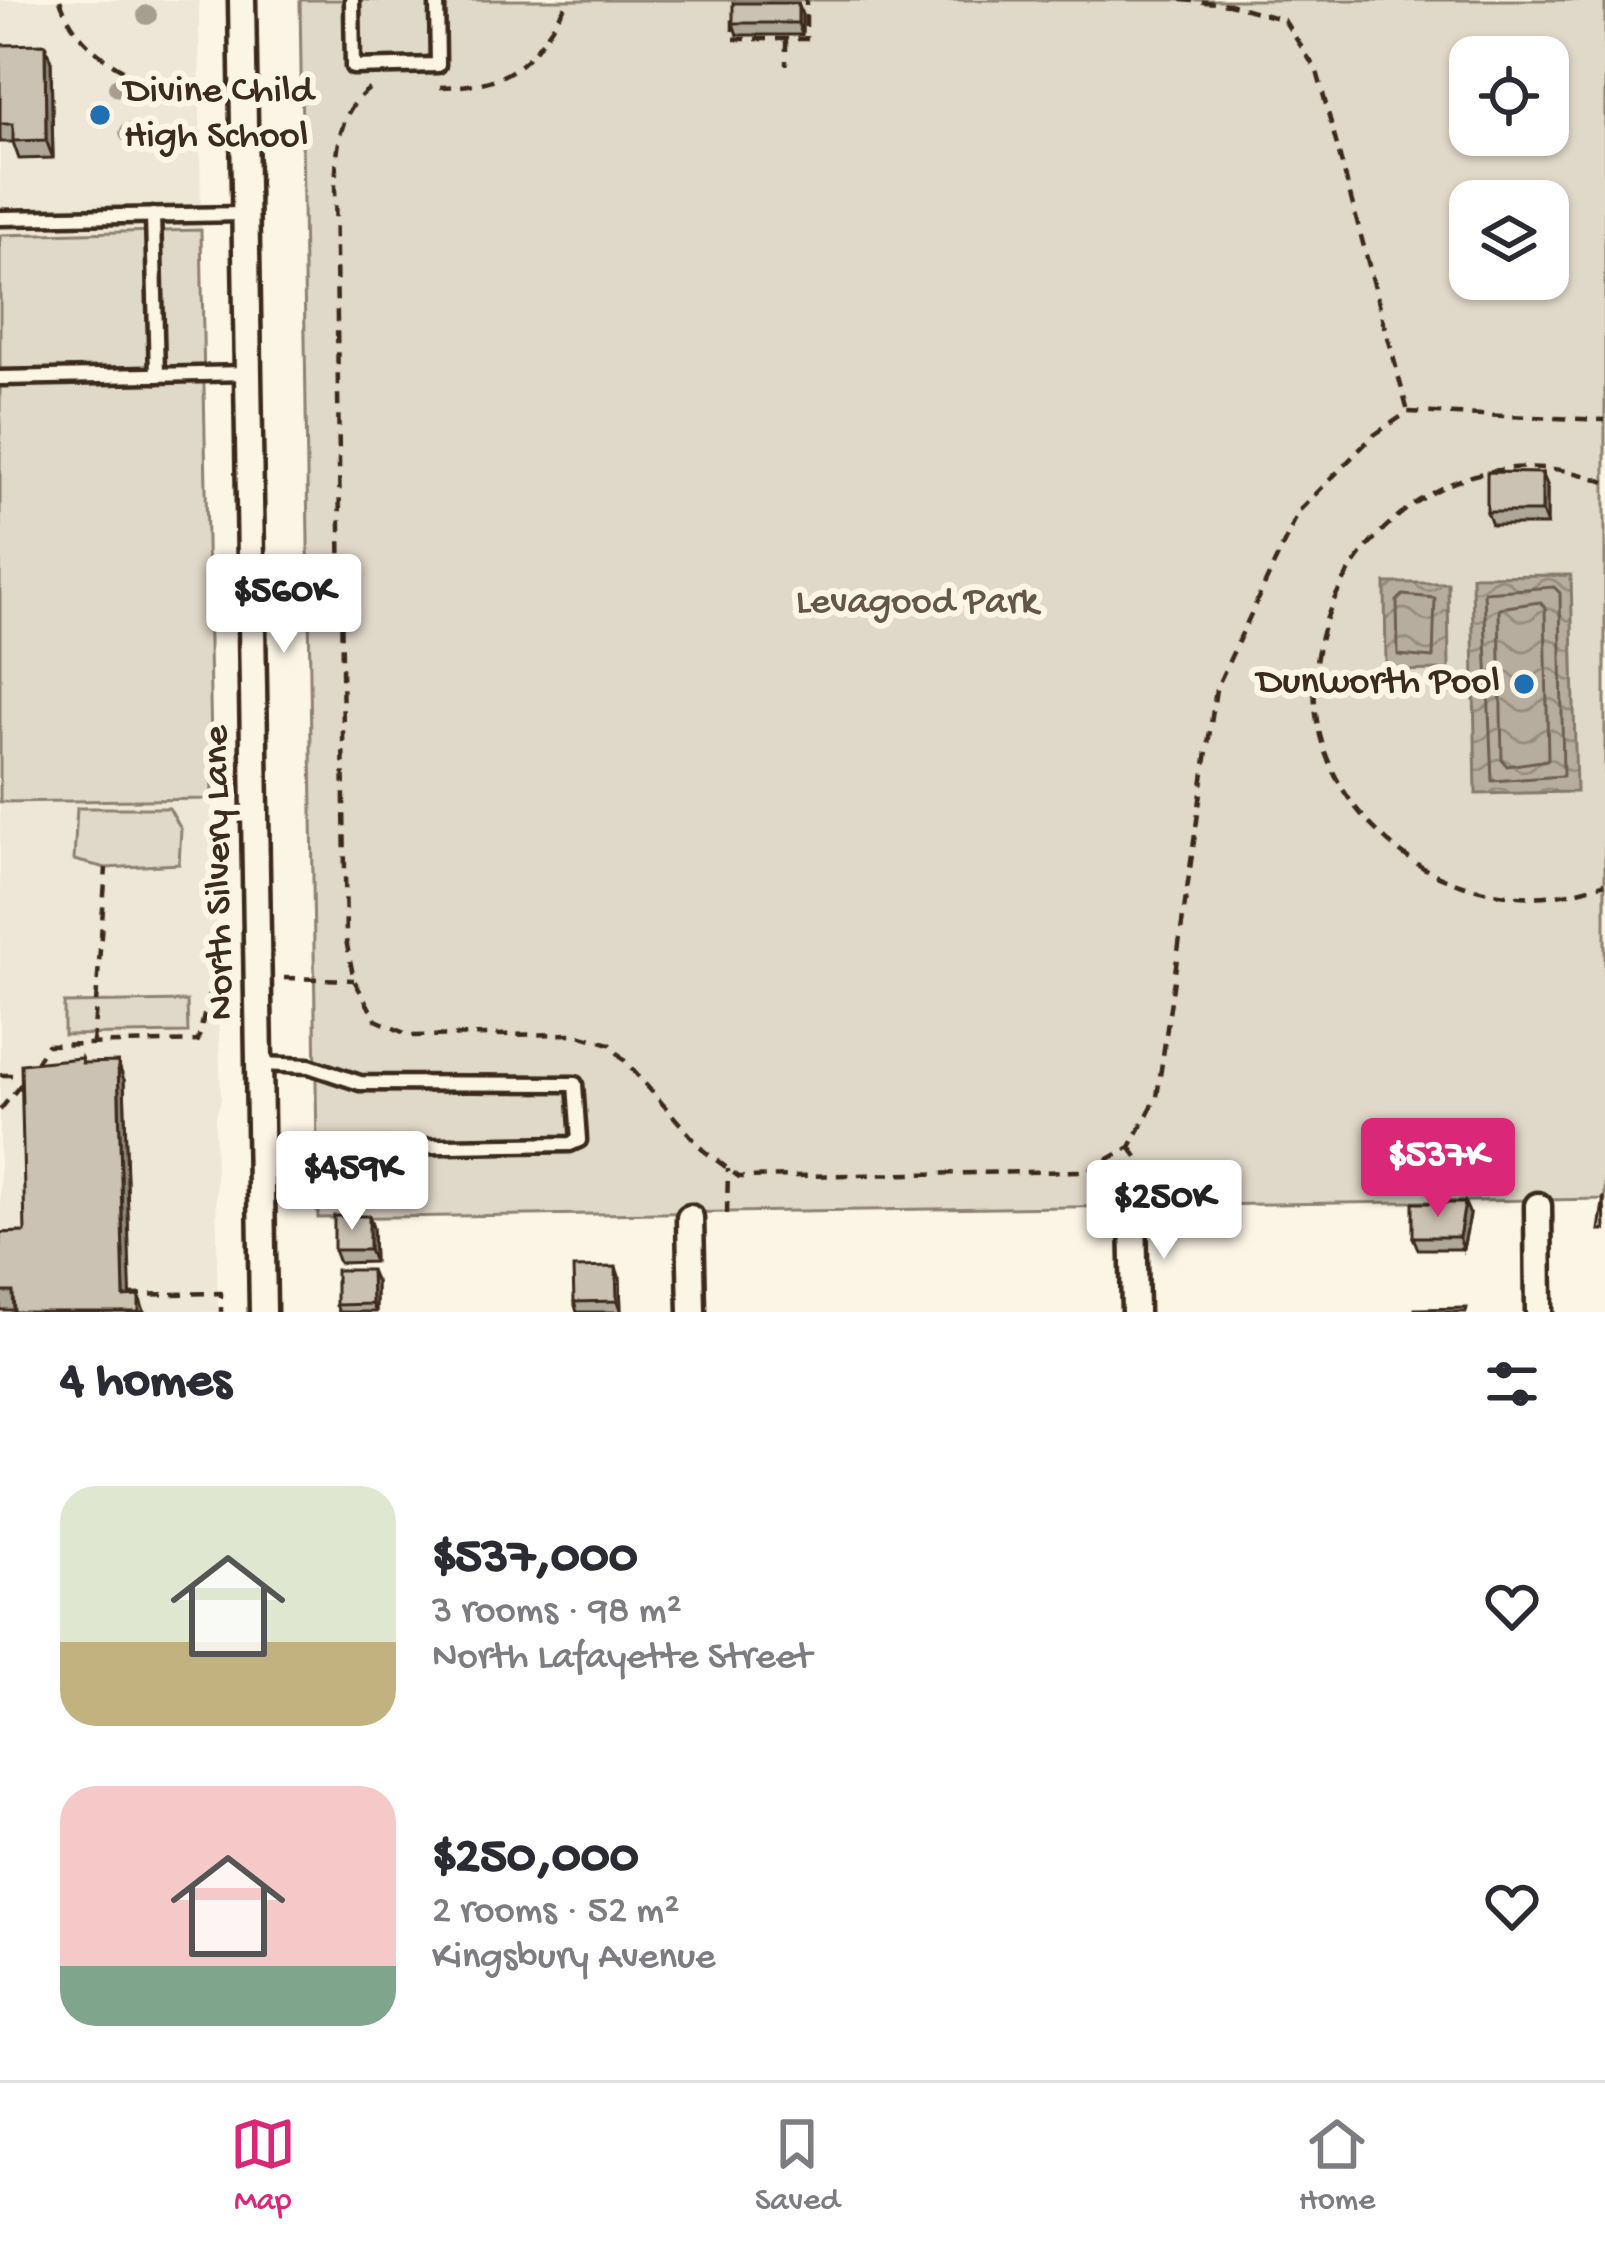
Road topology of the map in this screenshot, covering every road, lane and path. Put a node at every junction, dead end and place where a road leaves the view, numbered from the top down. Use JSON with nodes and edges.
{"nodes":[{"id":1,"x":60,"y":0,"type":"edge"},
{"id":2,"x":242,"y":0,"type":"edge"},
{"id":3,"x":352,"y":0,"type":"edge"},
{"id":4,"x":437,"y":0,"type":"edge"},
{"id":5,"x":568,"y":0,"type":"edge"},
{"id":6,"x":806,"y":0,"type":"edge"},
{"id":7,"x":1180,"y":0,"type":"edge"},
{"id":8,"x":733,"y":15,"type":"edge"},
{"id":9,"x":786,"y":39,"type":"junction"},
{"id":10,"x":786,"y":65,"type":"dead end"},
{"id":11,"x":435,"y":87,"type":"dead end"},
{"id":12,"x":380,"y":88,"type":"dead end"},
{"id":13,"x":205,"y":92,"type":"dead end"},
{"id":14,"x":245,"y":214,"type":"junction"},
{"id":15,"x":153,"y":215,"type":"junction"},
{"id":16,"x":0,"y":218,"type":"edge"},
{"id":17,"x":249,"y":373,"type":"junction"},
{"id":18,"x":157,"y":375,"type":"junction"},
{"id":19,"x":0,"y":378,"type":"edge"},
{"id":20,"x":1408,"y":412,"type":"junction"},
{"id":21,"x":1605,"y":420,"type":"edge"},
{"id":22,"x":1605,"y":482,"type":"edge"},
{"id":23,"x":106,"y":868,"type":"dead end"},
{"id":24,"x":1605,"y":883,"type":"edge"},
{"id":25,"x":284,"y":978,"type":"dead end"},
{"id":26,"x":354,"y":980,"type":"junction"},
{"id":27,"x":233,"y":981,"type":"dead end"},
{"id":28,"x":93,"y":1044,"type":"junction"},
{"id":29,"x":260,"y":1064,"type":"junction"},
{"id":30,"x":0,"y":1075,"type":"edge"},
{"id":31,"x":28,"y":1075,"type":"junction"},
{"id":32,"x":0,"y":1110,"type":"edge"},
{"id":33,"x":1130,"y":1147,"type":"junction"},
{"id":34,"x":261,"y":1149,"type":"junction"},
{"id":35,"x":728,"y":1169,"type":"junction"},
{"id":36,"x":1538,"y":1206,"type":"dead end"},
{"id":37,"x":1133,"y":1212,"type":"dead end"},
{"id":38,"x":1171,"y":1212,"type":"dead end"},
{"id":39,"x":727,"y":1214,"type":"dead end"},
{"id":40,"x":690,"y":1218,"type":"dead end"},
{"id":41,"x":130,"y":1294,"type":"edge"},
{"id":42,"x":221,"y":1312,"type":"edge"},
{"id":43,"x":263,"y":1312,"type":"edge"},
{"id":44,"x":692,"y":1312,"type":"edge"},
{"id":45,"x":1135,"y":1312,"type":"edge"},
{"id":46,"x":1539,"y":1312,"type":"edge"}],
"edges":[{"from":1,"to":13,"type":"path"},
{"from":2,"to":14,"type":"street","name":"North Silvery Lane"},
{"from":3,"to":4,"type":"lane"},
{"from":5,"to":11,"type":"path"},
{"from":6,"to":9,"type":"path"},
{"from":7,"to":20,"type":"path"},
{"from":8,"to":9,"type":"path"},
{"from":9,"to":10,"type":"path"},
{"from":12,"to":26,"type":"path"},
{"from":14,"to":15,"type":"lane"},
{"from":14,"to":17,"type":"street","name":"North Silvery Lane"},
{"from":15,"to":16,"type":"lane"},
{"from":15,"to":18,"type":"lane"},
{"from":17,"to":18,"type":"lane"},
{"from":17,"to":29,"type":"street","name":"North Silvery Lane"},
{"from":18,"to":19,"type":"lane"},
{"from":20,"to":21,"type":"path"},
{"from":20,"to":33,"type":"path"},
{"from":22,"to":24,"type":"path"},
{"from":23,"to":28,"type":"path"},
{"from":25,"to":26,"type":"path"},
{"from":26,"to":35,"type":"path"},
{"from":27,"to":28,"type":"path"},
{"from":28,"to":31,"type":"path"},
{"from":29,"to":34,"type":"street","name":"North Silvery Lane"},
{"from":29,"to":34,"type":"lane"},
{"from":30,"to":31,"type":"path"},
{"from":31,"to":32,"type":"path"},
{"from":33,"to":35,"type":"path"},
{"from":33,"to":38,"type":"path"},
{"from":34,"to":43,"type":"street","name":"North Silvery Lane"},
{"from":35,"to":39,"type":"path"},
{"from":36,"to":46,"type":"street"},
{"from":37,"to":45,"type":"street"},
{"from":40,"to":44,"type":"street"},
{"from":41,"to":42,"type":"path"}]}
